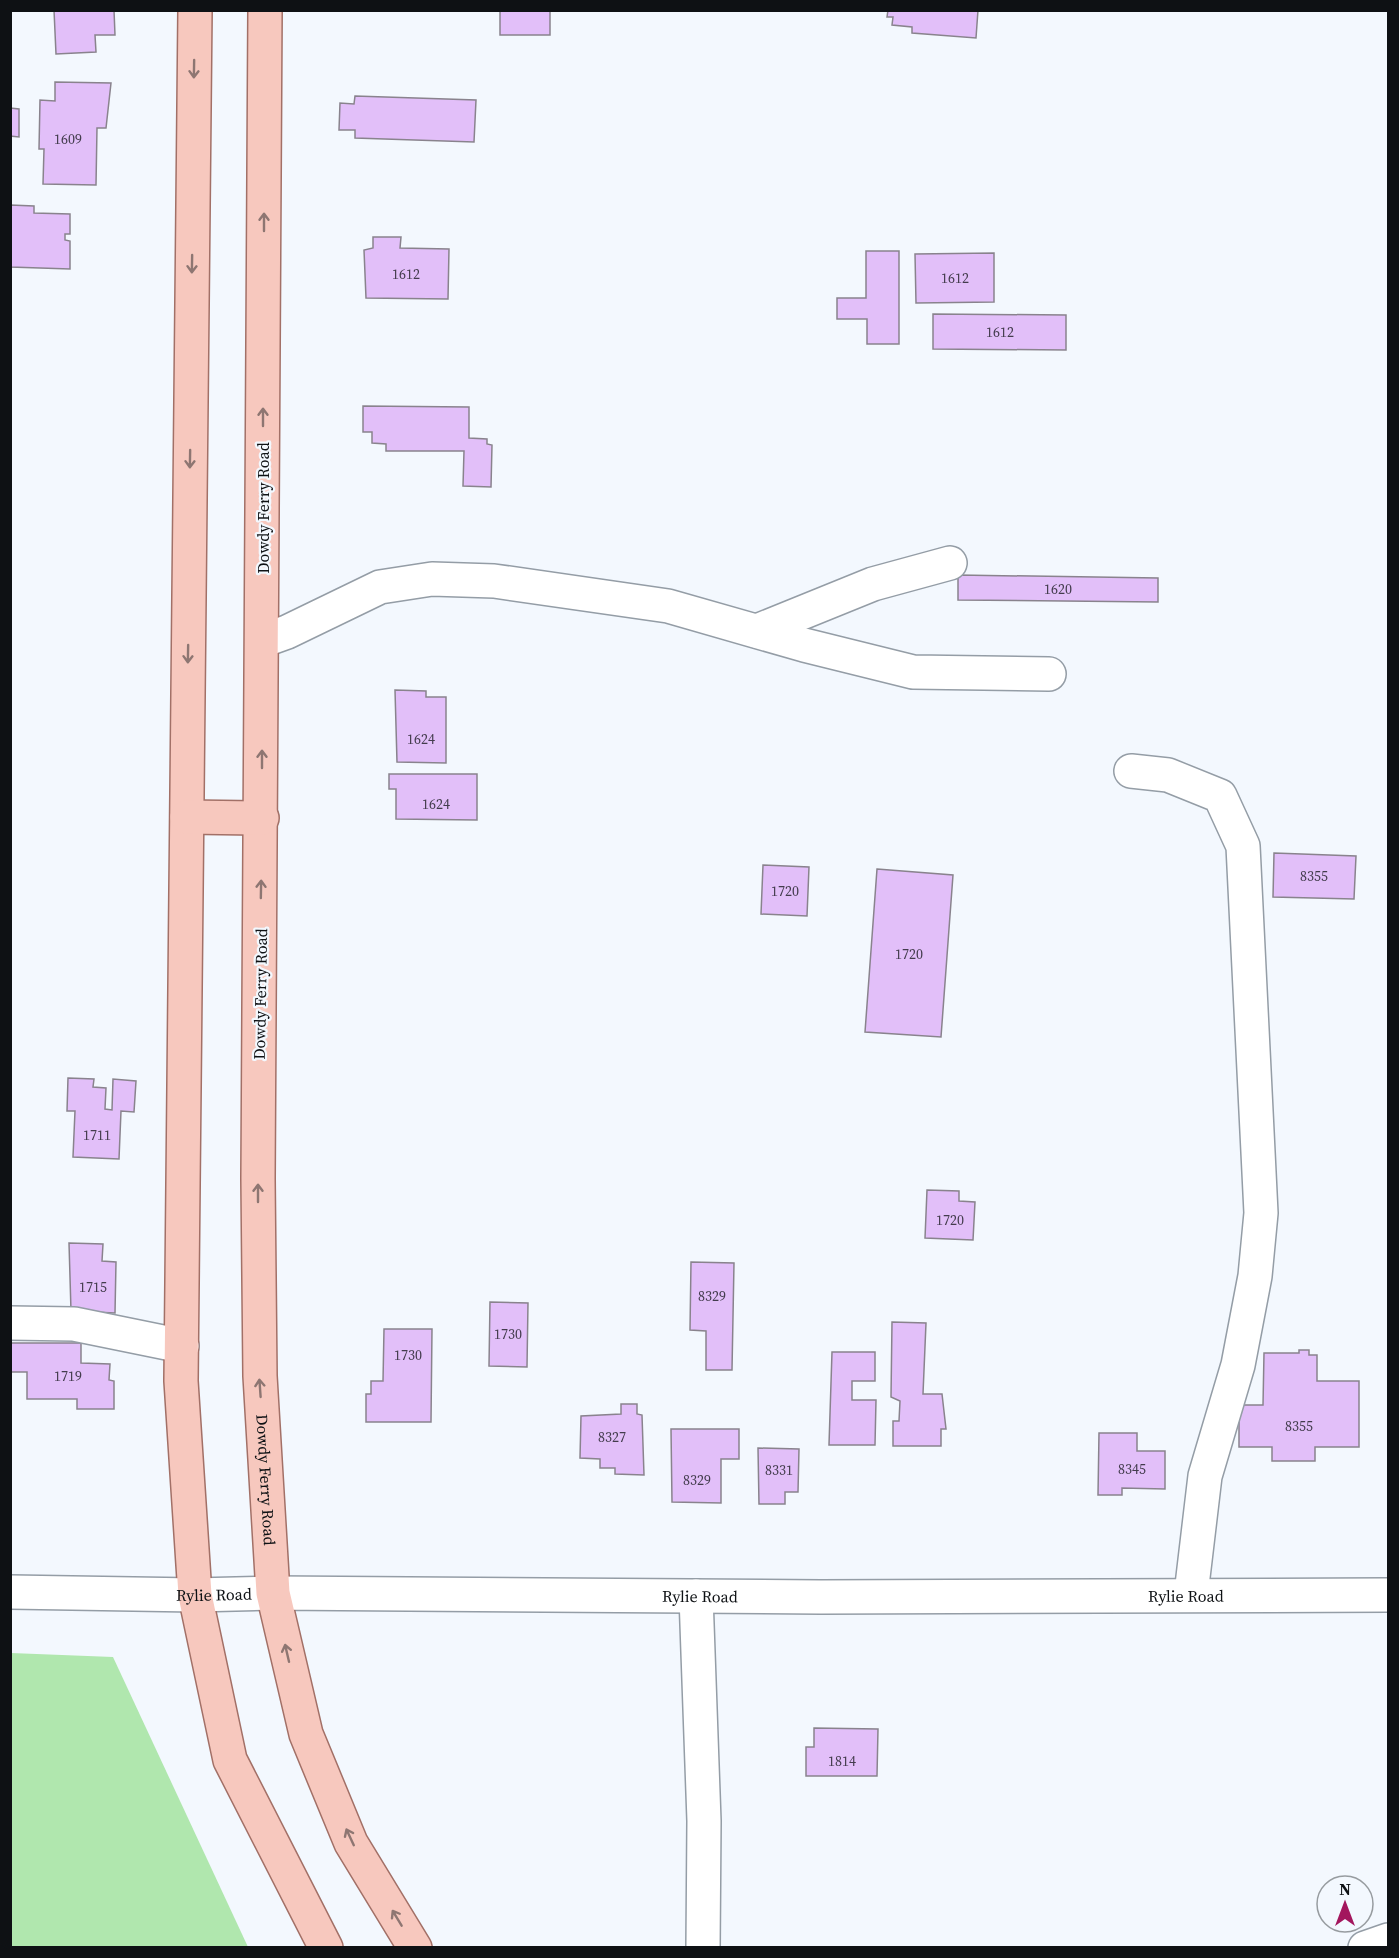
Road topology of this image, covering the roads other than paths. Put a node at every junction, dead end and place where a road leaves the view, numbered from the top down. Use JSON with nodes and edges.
{"nodes":[{"id":1,"x":195,"y":10,"type":"edge"},
{"id":2,"x":265,"y":10,"type":"edge"},
{"id":3,"x":951,"y":563,"type":"dead end"},
{"id":4,"x":757,"y":632,"type":"junction"},
{"id":5,"x":262,"y":641,"type":"junction"},
{"id":6,"x":1049,"y":674,"type":"dead end"},
{"id":7,"x":1131,"y":771,"type":"dead end"},
{"id":8,"x":187,"y":817,"type":"junction"},
{"id":9,"x":261,"y":818,"type":"junction"},
{"id":10,"x":10,"y":1323,"type":"edge"},
{"id":11,"x":182,"y":1346,"type":"junction"},
{"id":12,"x":10,"y":1592,"type":"edge"},
{"id":13,"x":273,"y":1593,"type":"junction"},
{"id":14,"x":1191,"y":1594,"type":"junction"},
{"id":15,"x":195,"y":1595,"type":"junction"},
{"id":16,"x":1389,"y":1595,"type":"edge"},
{"id":17,"x":696,"y":1596,"type":"junction"},
{"id":18,"x":1389,"y":1940,"type":"edge"},
{"id":19,"x":326,"y":1947,"type":"edge"},
{"id":20,"x":415,"y":1947,"type":"edge"},
{"id":21,"x":703,"y":1947,"type":"edge"},
{"id":22,"x":1365,"y":1947,"type":"edge"}],
"edges":[{"from":1,"to":8,"type":"main road","one_way":true},
{"from":5,"to":2,"type":"main road","name":"Dowdy Ferry Road","one_way":true},
{"from":3,"to":4,"type":"street"},
{"from":4,"to":5,"type":"street"},
{"from":4,"to":6,"type":"street"},
{"from":9,"to":5,"type":"main road","name":"Dowdy Ferry Road","one_way":true},
{"from":7,"to":14,"type":"street"},
{"from":8,"to":9,"type":"main road"},
{"from":8,"to":11,"type":"main road"},
{"from":13,"to":9,"type":"main road","name":"Dowdy Ferry Road","one_way":true},
{"from":10,"to":11,"type":"street"},
{"from":11,"to":15,"type":"main road"},
{"from":12,"to":15,"type":"street","name":"Rylie Road"},
{"from":13,"to":15,"type":"street","name":"Rylie Road"},
{"from":13,"to":17,"type":"street","name":"Rylie Road"},
{"from":20,"to":13,"type":"main road","name":"Dowdy Ferry Road","one_way":true},
{"from":14,"to":16,"type":"street","name":"Rylie Road"},
{"from":14,"to":17,"type":"street","name":"Rylie Road"},
{"from":15,"to":19,"type":"main road"},
{"from":17,"to":21,"type":"street"},
{"from":18,"to":22,"type":"street"}]}
